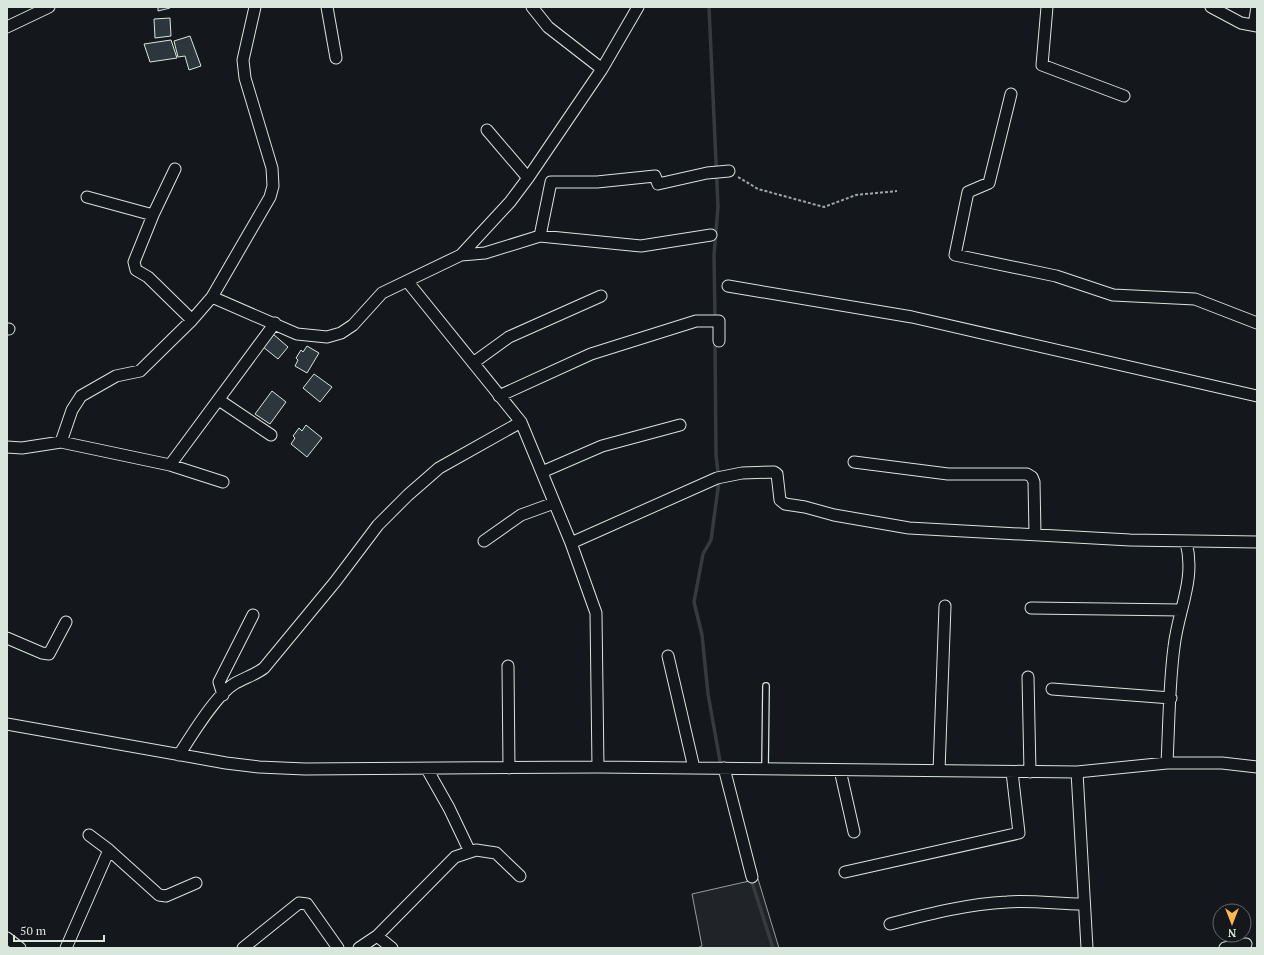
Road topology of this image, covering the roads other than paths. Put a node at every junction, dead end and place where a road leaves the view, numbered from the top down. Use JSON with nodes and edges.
{"nodes":[{"id":1,"x":49,"y":7,"type":"edge"},
{"id":2,"x":255,"y":7,"type":"edge"},
{"id":3,"x":327,"y":7,"type":"edge"},
{"id":4,"x":532,"y":7,"type":"edge"},
{"id":5,"x":638,"y":7,"type":"edge"},
{"id":6,"x":1047,"y":7,"type":"edge"},
{"id":7,"x":1211,"y":7,"type":"edge"},
{"id":8,"x":1256,"y":7,"type":"edge"},
{"id":9,"x":1256,"y":26,"type":"edge"},
{"id":10,"x":7,"y":27,"type":"edge"},
{"id":11,"x":336,"y":58,"type":"dead end"},
{"id":12,"x":602,"y":69,"type":"junction"},
{"id":13,"x":1011,"y":94,"type":"dead end"},
{"id":14,"x":1124,"y":96,"type":"dead end"},
{"id":15,"x":487,"y":130,"type":"dead end"},
{"id":16,"x":175,"y":169,"type":"dead end"},
{"id":17,"x":721,"y":172,"type":"road end"},
{"id":18,"x":528,"y":178,"type":"junction"},
{"id":19,"x":87,"y":198,"type":"dead end"},
{"id":20,"x":153,"y":215,"type":"junction"},
{"id":21,"x":711,"y":235,"type":"dead end"},
{"id":22,"x":540,"y":236,"type":"junction"},
{"id":23,"x":461,"y":255,"type":"junction"},
{"id":24,"x":407,"y":281,"type":"junction"},
{"id":25,"x":728,"y":286,"type":"dead end"},
{"id":26,"x":601,"y":296,"type":"dead end"},
{"id":27,"x":212,"y":297,"type":"junction"},
{"id":28,"x":192,"y":320,"type":"junction"},
{"id":29,"x":275,"y":323,"type":"junction"},
{"id":30,"x":1257,"y":323,"type":"edge"},
{"id":31,"x":719,"y":341,"type":"dead end"},
{"id":32,"x":473,"y":363,"type":"junction"},
{"id":33,"x":499,"y":396,"type":"junction"},
{"id":34,"x":1257,"y":396,"type":"edge"},
{"id":35,"x":219,"y":400,"type":"junction"},
{"id":36,"x":521,"y":422,"type":"junction"},
{"id":37,"x":680,"y":425,"type":"dead end"},
{"id":38,"x":271,"y":435,"type":"dead end"},
{"id":39,"x":62,"y":442,"type":"junction"},
{"id":40,"x":7,"y":447,"type":"edge"},
{"id":41,"x":854,"y":462,"type":"dead end"},
{"id":42,"x":170,"y":465,"type":"junction"},
{"id":43,"x":542,"y":472,"type":"junction"},
{"id":44,"x":222,"y":482,"type":"dead end"},
{"id":45,"x":554,"y":502,"type":"junction"},
{"id":46,"x":1035,"y":534,"type":"junction"},
{"id":47,"x":484,"y":542,"type":"dead end"},
{"id":48,"x":1186,"y":542,"type":"junction"},
{"id":49,"x":1257,"y":542,"type":"edge"},
{"id":50,"x":571,"y":543,"type":"junction"},
{"id":51,"x":945,"y":606,"type":"dead end"},
{"id":52,"x":1031,"y":608,"type":"dead end"},
{"id":53,"x":1181,"y":610,"type":"junction"},
{"id":54,"x":253,"y":615,"type":"dead end"},
{"id":55,"x":66,"y":622,"type":"dead end"},
{"id":56,"x":7,"y":638,"type":"edge"},
{"id":57,"x":668,"y":656,"type":"dead end"},
{"id":58,"x":508,"y":666,"type":"dead end"},
{"id":59,"x":1028,"y":677,"type":"dead end"},
{"id":60,"x":766,"y":686,"type":"dead end"},
{"id":61,"x":1052,"y":689,"type":"dead end"},
{"id":62,"x":223,"y":694,"type":"junction"},
{"id":63,"x":1171,"y":698,"type":"junction"},
{"id":64,"x":7,"y":724,"type":"edge"},
{"id":65,"x":178,"y":755,"type":"junction"},
{"id":66,"x":1167,"y":763,"type":"junction"},
{"id":67,"x":598,"y":767,"type":"junction"},
{"id":68,"x":1257,"y":767,"type":"edge"},
{"id":69,"x":509,"y":768,"type":"junction"},
{"id":70,"x":694,"y":768,"type":"junction"},
{"id":71,"x":724,"y":768,"type":"junction"},
{"id":72,"x":427,"y":769,"type":"junction"},
{"id":73,"x":765,"y":769,"type":"junction"},
{"id":74,"x":840,"y":770,"type":"junction"},
{"id":75,"x":939,"y":771,"type":"junction"},
{"id":76,"x":1012,"y":772,"type":"junction"},
{"id":77,"x":1030,"y":772,"type":"junction"},
{"id":78,"x":1077,"y":772,"type":"junction"},
{"id":79,"x":854,"y":832,"type":"dead end"},
{"id":80,"x":89,"y":835,"type":"dead end"},
{"id":81,"x":110,"y":850,"type":"junction"},
{"id":82,"x":470,"y":852,"type":"junction"},
{"id":83,"x":845,"y":872,"type":"dead end"},
{"id":84,"x":520,"y":876,"type":"dead end"},
{"id":85,"x":752,"y":877,"type":"dead end"},
{"id":86,"x":196,"y":883,"type":"dead end"},
{"id":87,"x":1083,"y":904,"type":"junction"},
{"id":88,"x":890,"y":924,"type":"dead end"},
{"id":89,"x":377,"y":936,"type":"junction"},
{"id":90,"x":7,"y":938,"type":"edge"},
{"id":91,"x":1246,"y":944,"type":"dead end"},
{"id":92,"x":20,"y":948,"type":"edge"},
{"id":93,"x":66,"y":948,"type":"edge"},
{"id":94,"x":243,"y":948,"type":"edge"},
{"id":95,"x":338,"y":948,"type":"edge"},
{"id":96,"x":359,"y":948,"type":"edge"},
{"id":97,"x":392,"y":948,"type":"edge"},
{"id":98,"x":1087,"y":948,"type":"edge"},
{"id":99,"x":1225,"y":948,"type":"edge"}],
"edges":[{"from":1,"to":10,"type":"street"},
{"from":2,"to":27,"type":"street"},
{"from":3,"to":11,"type":"street"},
{"from":4,"to":12,"type":"street"},
{"from":5,"to":12,"type":"street"},
{"from":6,"to":14,"type":"street"},
{"from":7,"to":9,"type":"street"},
{"from":8,"to":9,"type":"street"},
{"from":12,"to":18,"type":"street"},
{"from":13,"to":30,"type":"street"},
{"from":15,"to":18,"type":"street"},
{"from":16,"to":20,"type":"street"},
{"from":17,"to":22,"type":"street"},
{"from":18,"to":23,"type":"street"},
{"from":19,"to":20,"type":"street"},
{"from":20,"to":28,"type":"street"},
{"from":21,"to":22,"type":"street"},
{"from":22,"to":23,"type":"street"},
{"from":23,"to":24,"type":"street"},
{"from":24,"to":29,"type":"street"},
{"from":24,"to":32,"type":"street"},
{"from":25,"to":34,"type":"street"},
{"from":26,"to":32,"type":"street"},
{"from":27,"to":28,"type":"street"},
{"from":27,"to":29,"type":"street"},
{"from":28,"to":39,"type":"street"},
{"from":29,"to":35,"type":"street"},
{"from":31,"to":33,"type":"street"},
{"from":32,"to":33,"type":"street"},
{"from":33,"to":36,"type":"street"},
{"from":35,"to":38,"type":"street"},
{"from":35,"to":42,"type":"street"},
{"from":36,"to":43,"type":"street"},
{"from":36,"to":62,"type":"street"},
{"from":37,"to":43,"type":"street"},
{"from":39,"to":40,"type":"street"},
{"from":39,"to":42,"type":"street"},
{"from":41,"to":46,"type":"street"},
{"from":42,"to":44,"type":"street"},
{"from":43,"to":45,"type":"street"},
{"from":45,"to":47,"type":"street"},
{"from":45,"to":50,"type":"street"},
{"from":46,"to":48,"type":"street"},
{"from":46,"to":50,"type":"street"},
{"from":48,"to":49,"type":"street"},
{"from":48,"to":53,"type":"street"},
{"from":50,"to":67,"type":"street"},
{"from":51,"to":75,"type":"street"},
{"from":52,"to":53,"type":"street"},
{"from":53,"to":63,"type":"street"},
{"from":54,"to":62,"type":"street"},
{"from":55,"to":56,"type":"street"},
{"from":57,"to":70,"type":"street"},
{"from":58,"to":69,"type":"street"},
{"from":59,"to":77,"type":"street"},
{"from":60,"to":73,"type":"lane"},
{"from":61,"to":63,"type":"street"},
{"from":62,"to":65,"type":"street"},
{"from":63,"to":66,"type":"street"},
{"from":64,"to":65,"type":"street"},
{"from":65,"to":72,"type":"street"},
{"from":66,"to":68,"type":"street"},
{"from":66,"to":78,"type":"street"},
{"from":67,"to":69,"type":"street"},
{"from":67,"to":70,"type":"street"},
{"from":69,"to":72,"type":"street"},
{"from":70,"to":71,"type":"street"},
{"from":71,"to":73,"type":"street"},
{"from":71,"to":85,"type":"street"},
{"from":72,"to":82,"type":"street"},
{"from":73,"to":74,"type":"street"},
{"from":74,"to":75,"type":"street"},
{"from":74,"to":79,"type":"street"},
{"from":75,"to":76,"type":"street"},
{"from":76,"to":77,"type":"street"},
{"from":76,"to":83,"type":"street"},
{"from":77,"to":78,"type":"street"},
{"from":78,"to":87,"type":"street"},
{"from":80,"to":81,"type":"street"},
{"from":81,"to":86,"type":"street"},
{"from":81,"to":93,"type":"street"},
{"from":82,"to":84,"type":"street"},
{"from":82,"to":89,"type":"street"},
{"from":87,"to":88,"type":"street"},
{"from":87,"to":98,"type":"street"},
{"from":89,"to":96,"type":"street"},
{"from":89,"to":97,"type":"street"},
{"from":90,"to":92,"type":"street"},
{"from":91,"to":99,"type":"street"},
{"from":94,"to":95,"type":"street"}]}
